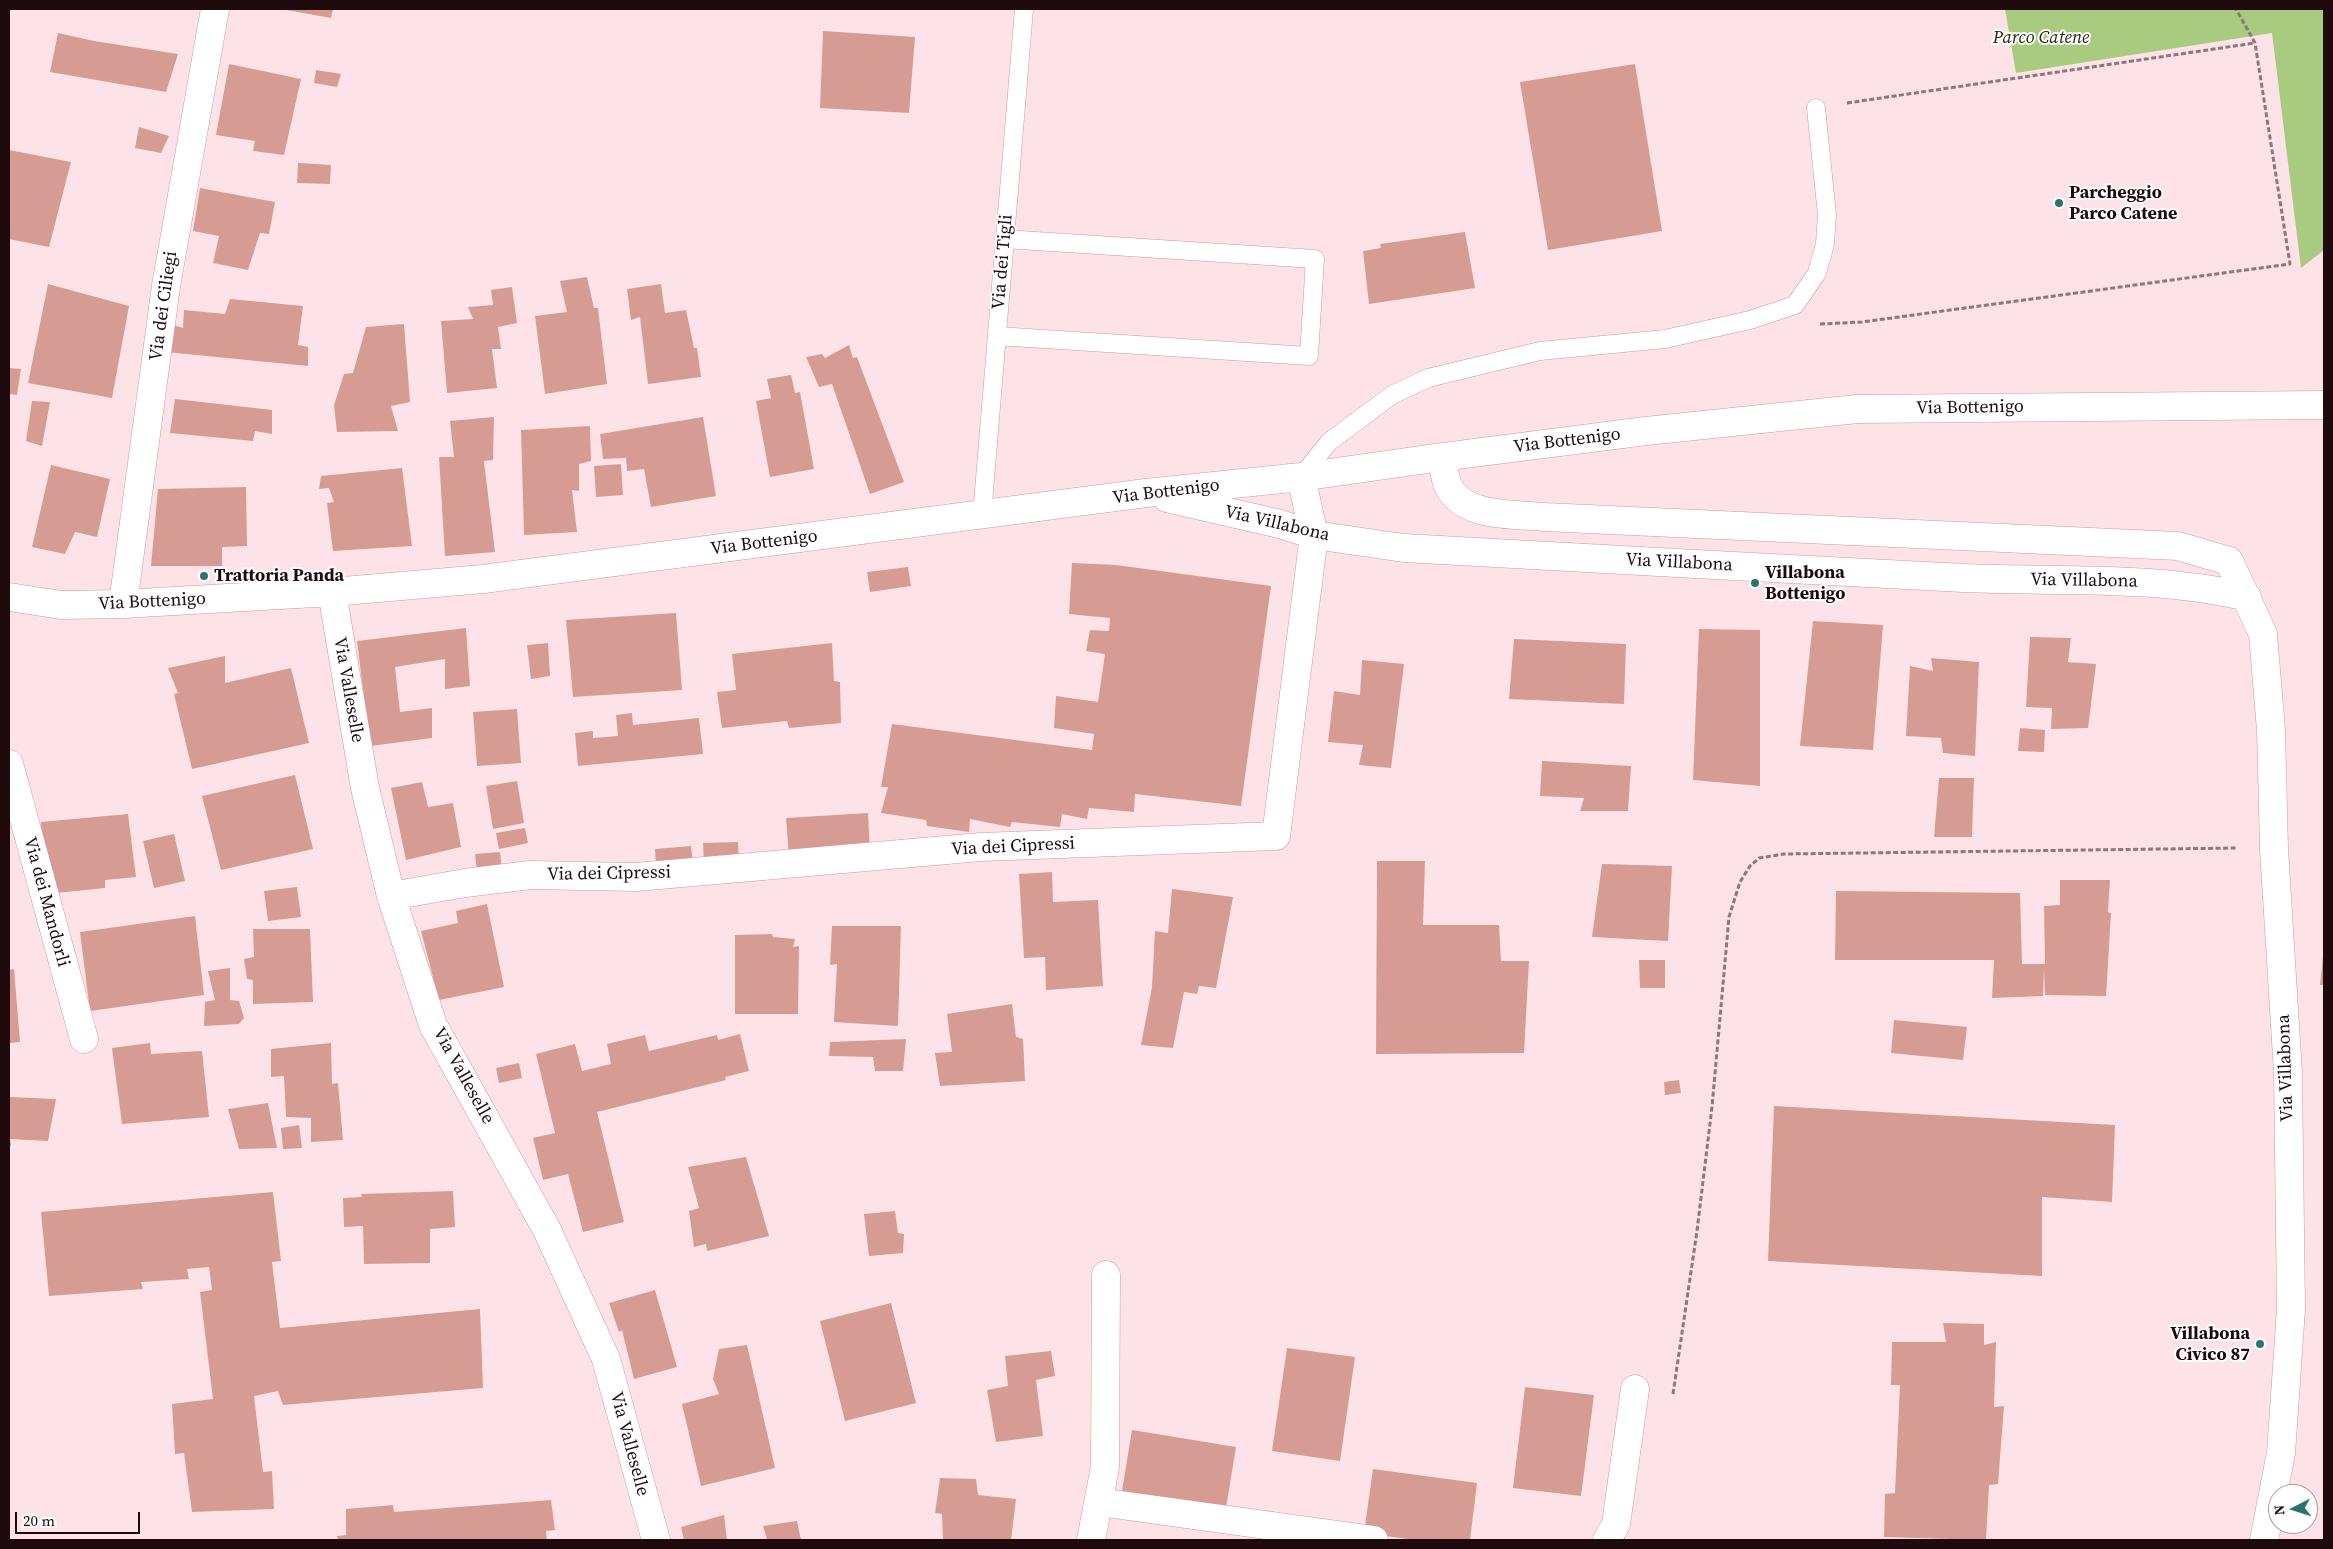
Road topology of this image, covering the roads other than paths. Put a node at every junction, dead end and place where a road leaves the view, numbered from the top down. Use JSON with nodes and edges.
{"nodes":[{"id":1,"x":215,"y":9,"type":"edge"},
{"id":2,"x":1024,"y":9,"type":"edge"},
{"id":3,"x":1816,"y":108,"type":"dead end"},
{"id":4,"x":1004,"y":239,"type":"junction"},
{"id":5,"x":997,"y":336,"type":"junction"},
{"id":6,"x":2324,"y":405,"type":"edge"},
{"id":7,"x":1442,"y":457,"type":"junction"},
{"id":8,"x":1301,"y":477,"type":"junction"},
{"id":9,"x":1146,"y":493,"type":"junction"},
{"id":10,"x":982,"y":515,"type":"junction"},
{"id":11,"x":1314,"y":535,"type":"junction"},
{"id":12,"x":332,"y":592,"type":"junction"},
{"id":13,"x":9,"y":597,"type":"edge"},
{"id":14,"x":2247,"y":597,"type":"junction"},
{"id":15,"x":123,"y":604,"type":"junction"},
{"id":16,"x":9,"y":764,"type":"edge"},
{"id":17,"x":391,"y":896,"type":"junction"},
{"id":18,"x":84,"y":1039,"type":"dead end"},
{"id":19,"x":1106,"y":1275,"type":"dead end"},
{"id":20,"x":1635,"y":1389,"type":"dead end"},
{"id":21,"x":1099,"y":1502,"type":"junction"},
{"id":22,"x":656,"y":1540,"type":"edge"},
{"id":23,"x":1091,"y":1540,"type":"edge"},
{"id":24,"x":1374,"y":1540,"type":"edge"},
{"id":25,"x":1607,"y":1540,"type":"edge"},
{"id":26,"x":2264,"y":1540,"type":"edge"}],
"edges":[{"from":1,"to":15,"type":"street","name":"Via dei Ciliegi"},
{"from":2,"to":4,"type":"lane","name":"Via dei Tigli"},
{"from":3,"to":8,"type":"lane"},
{"from":4,"to":5,"type":"lane","name":"Via dei Tigli"},
{"from":4,"to":5,"type":"lane"},
{"from":5,"to":10,"type":"lane","name":"Via dei Tigli"},
{"from":6,"to":7,"type":"street","name":"Via Bottenigo"},
{"from":7,"to":8,"type":"street","name":"Via Bottenigo"},
{"from":7,"to":14,"type":"street","name":"Via Villabona"},
{"from":8,"to":9,"type":"street","name":"Via Bottenigo"},
{"from":8,"to":11,"type":"street","name":"Via dei Cipressi"},
{"from":9,"to":10,"type":"street","name":"Via Bottenigo"},
{"from":9,"to":11,"type":"street","name":"Via Villabona"},
{"from":10,"to":12,"type":"street","name":"Via Bottenigo"},
{"from":11,"to":14,"type":"street","name":"Via Villabona"},
{"from":11,"to":17,"type":"street","name":"Via dei Cipressi"},
{"from":12,"to":15,"type":"street","name":"Via Bottenigo"},
{"from":12,"to":17,"type":"street","name":"Via Valleselle"},
{"from":13,"to":15,"type":"street","name":"Via Bottenigo"},
{"from":14,"to":26,"type":"street","name":"Via Villabona"},
{"from":16,"to":18,"type":"street","name":"Via dei Mandorli"},
{"from":17,"to":22,"type":"street","name":"Via Valleselle"},
{"from":19,"to":21,"type":"street"},
{"from":20,"to":25,"type":"street"},
{"from":21,"to":23,"type":"street"},
{"from":21,"to":24,"type":"street"}]}
